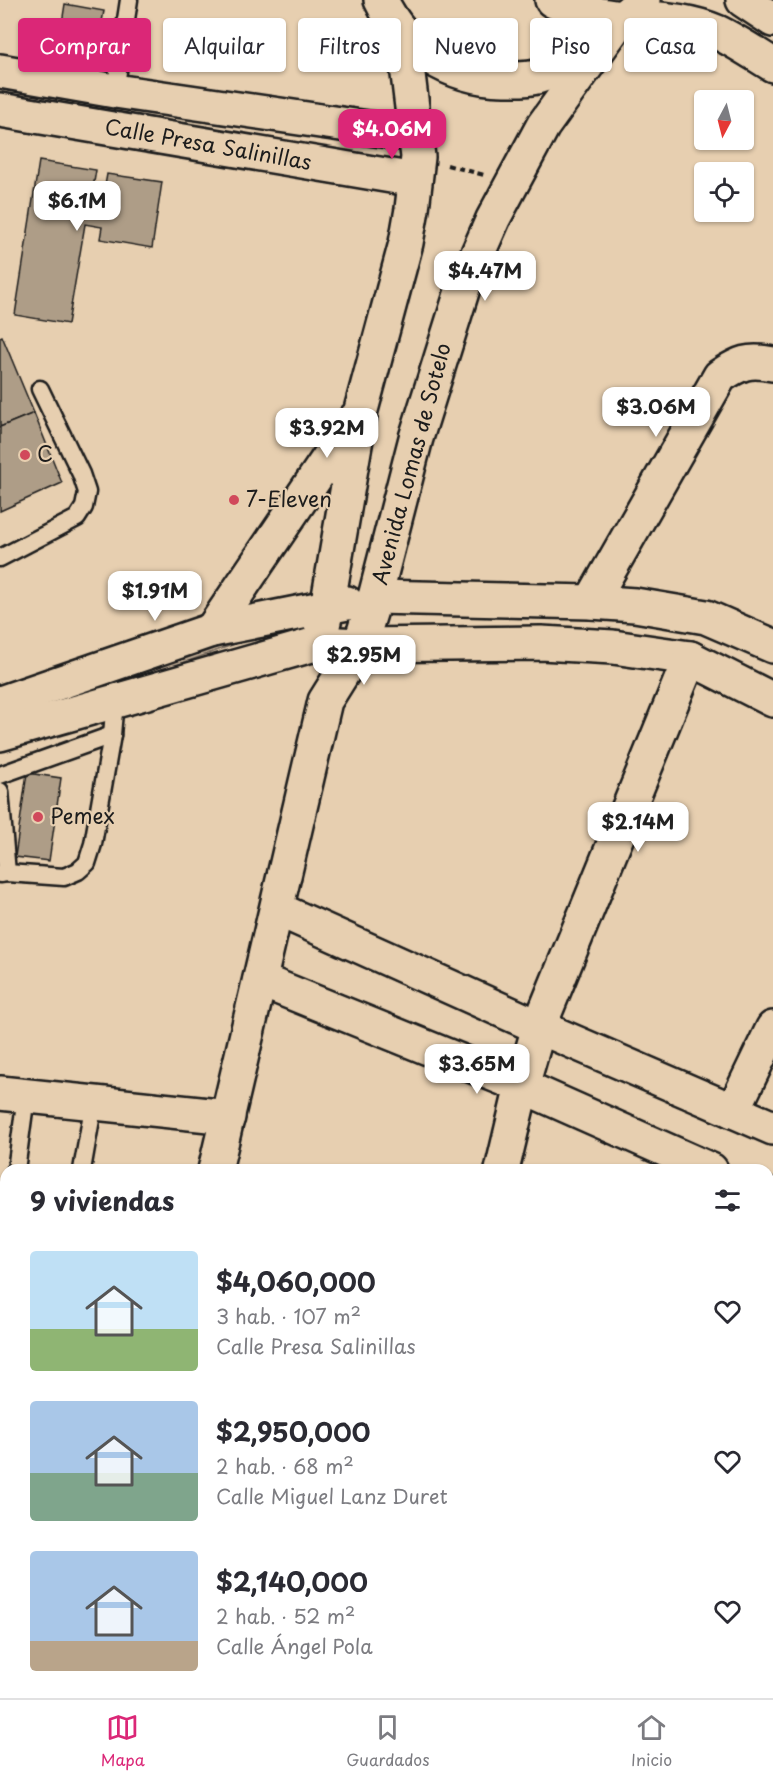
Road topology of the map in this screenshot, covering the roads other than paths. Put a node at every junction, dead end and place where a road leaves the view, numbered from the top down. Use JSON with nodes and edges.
{"nodes":[{"id":1,"x":129,"y":0,"type":"edge"},
{"id":2,"x":381,"y":0,"type":"edge"},
{"id":3,"x":552,"y":0,"type":"edge"},
{"id":4,"x":743,"y":0,"type":"edge"},
{"id":5,"x":632,"y":9,"type":"edge"},
{"id":6,"x":392,"y":18,"type":"edge"},
{"id":7,"x":773,"y":20,"type":"edge"},
{"id":8,"x":401,"y":32,"type":"edge"},
{"id":9,"x":401,"y":36,"type":"edge"},
{"id":10,"x":773,"y":65,"type":"edge"},
{"id":11,"x":0,"y":71,"type":"edge"},
{"id":12,"x":116,"y":91,"type":"junction"},
{"id":13,"x":0,"y":110,"type":"edge"},
{"id":14,"x":416,"y":158,"type":"junction"},
{"id":15,"x":773,"y":364,"type":"edge"},
{"id":16,"x":40,"y":389,"type":"dead end"},
{"id":17,"x":361,"y":410,"type":"junction"},
{"id":18,"x":0,"y":558,"type":"edge"},
{"id":19,"x":375,"y":597,"type":"junction"},
{"id":20,"x":591,"y":602,"type":"junction"},
{"id":21,"x":327,"y":608,"type":"junction"},
{"id":22,"x":212,"y":630,"type":"junction"},
{"id":23,"x":319,"y":643,"type":"junction"},
{"id":24,"x":360,"y":645,"type":"junction"},
{"id":25,"x":773,"y":646,"type":"edge"},
{"id":26,"x":690,"y":658,"type":"junction"},
{"id":27,"x":115,"y":700,"type":"junction"},
{"id":28,"x":773,"y":700,"type":"edge"},
{"id":29,"x":325,"y":701,"type":"junction"},
{"id":30,"x":0,"y":703,"type":"edge"},
{"id":31,"x":0,"y":734,"type":"edge"},
{"id":32,"x":112,"y":735,"type":"junction"},
{"id":33,"x":0,"y":775,"type":"edge"},
{"id":34,"x":0,"y":791,"type":"edge"},
{"id":35,"x":4,"y":874,"type":"edge"},
{"id":36,"x":277,"y":909,"type":"junction"},
{"id":37,"x":260,"y":980,"type":"junction"},
{"id":38,"x":539,"y":1028,"type":"junction"},
{"id":39,"x":773,"y":1028,"type":"edge"},
{"id":40,"x":522,"y":1086,"type":"junction"},
{"id":41,"x":13,"y":1094,"type":"edge"},
{"id":42,"x":94,"y":1102,"type":"junction"},
{"id":43,"x":733,"y":1111,"type":"junction"},
{"id":44,"x":228,"y":1117,"type":"junction"},
{"id":45,"x":773,"y":1128,"type":"edge"},
{"id":46,"x":16,"y":1164,"type":"edge"},
{"id":47,"x":83,"y":1164,"type":"edge"},
{"id":48,"x":216,"y":1164,"type":"edge"},
{"id":49,"x":503,"y":1164,"type":"edge"},
{"id":50,"x":698,"y":1164,"type":"edge"}],
"edges":[{"from":1,"to":12,"type":"lane"},
{"from":2,"to":6,"type":"main road"},
{"from":3,"to":5,"type":"main road"},
{"from":4,"to":7,"type":"main road"},
{"from":5,"to":8,"type":"main road"},
{"from":5,"to":10,"type":"main road"},
{"from":5,"to":19,"type":"main road","name":"Avenida Lomas de Sotelo"},
{"from":9,"to":14,"type":"main road"},
{"from":11,"to":12,"type":"main road","name":"Calle Presa Salinillas"},
{"from":12,"to":14,"type":"main road","name":"Calle Presa Salinillas"},
{"from":13,"to":14,"type":"main road","name":"Calle Presa Salinillas"},
{"from":14,"to":17,"type":"main road"},
{"from":15,"to":20,"type":"main road"},
{"from":16,"to":18,"type":"lane"},
{"from":17,"to":21,"type":"main road"},
{"from":17,"to":22,"type":"main road"},
{"from":19,"to":20,"type":"main road"},
{"from":19,"to":21,"type":"main road","name":"Avenida Lomas de Sotelo"},
{"from":19,"to":24,"type":"main road","name":"Avenida Lomas de Sotelo"},
{"from":20,"to":25,"type":"main road"},
{"from":21,"to":22,"type":"main road","name":"Avenida Lomas de Sotelo"},
{"from":21,"to":23,"type":"main road"},
{"from":22,"to":30,"type":"main road","name":"Avenida Lomas de Sotelo"},
{"from":23,"to":24,"type":"main road"},
{"from":23,"to":27,"type":"main road"},
{"from":23,"to":29,"type":"main road"},
{"from":24,"to":26,"type":"main road"},
{"from":24,"to":29,"type":"main road","name":"Avenida Lomas de Sotelo"},
{"from":26,"to":28,"type":"main road"},
{"from":26,"to":38,"type":"main road"},
{"from":27,"to":31,"type":"main road"},
{"from":27,"to":32,"type":"lane"},
{"from":29,"to":36,"type":"main road"},
{"from":32,"to":33,"type":"lane"},
{"from":32,"to":35,"type":"lane"},
{"from":34,"to":35,"type":"lane"},
{"from":36,"to":37,"type":"main road"},
{"from":36,"to":38,"type":"main road"},
{"from":37,"to":40,"type":"main road"},
{"from":37,"to":44,"type":"main road"},
{"from":38,"to":40,"type":"main road"},
{"from":38,"to":43,"type":"main road"},
{"from":39,"to":43,"type":"main road"},
{"from":40,"to":49,"type":"main road"},
{"from":40,"to":50,"type":"main road"},
{"from":41,"to":42,"type":"main road"},
{"from":41,"to":46,"type":"lane"},
{"from":42,"to":44,"type":"main road"},
{"from":42,"to":47,"type":"lane"},
{"from":43,"to":45,"type":"main road"},
{"from":44,"to":48,"type":"main road"}]}
